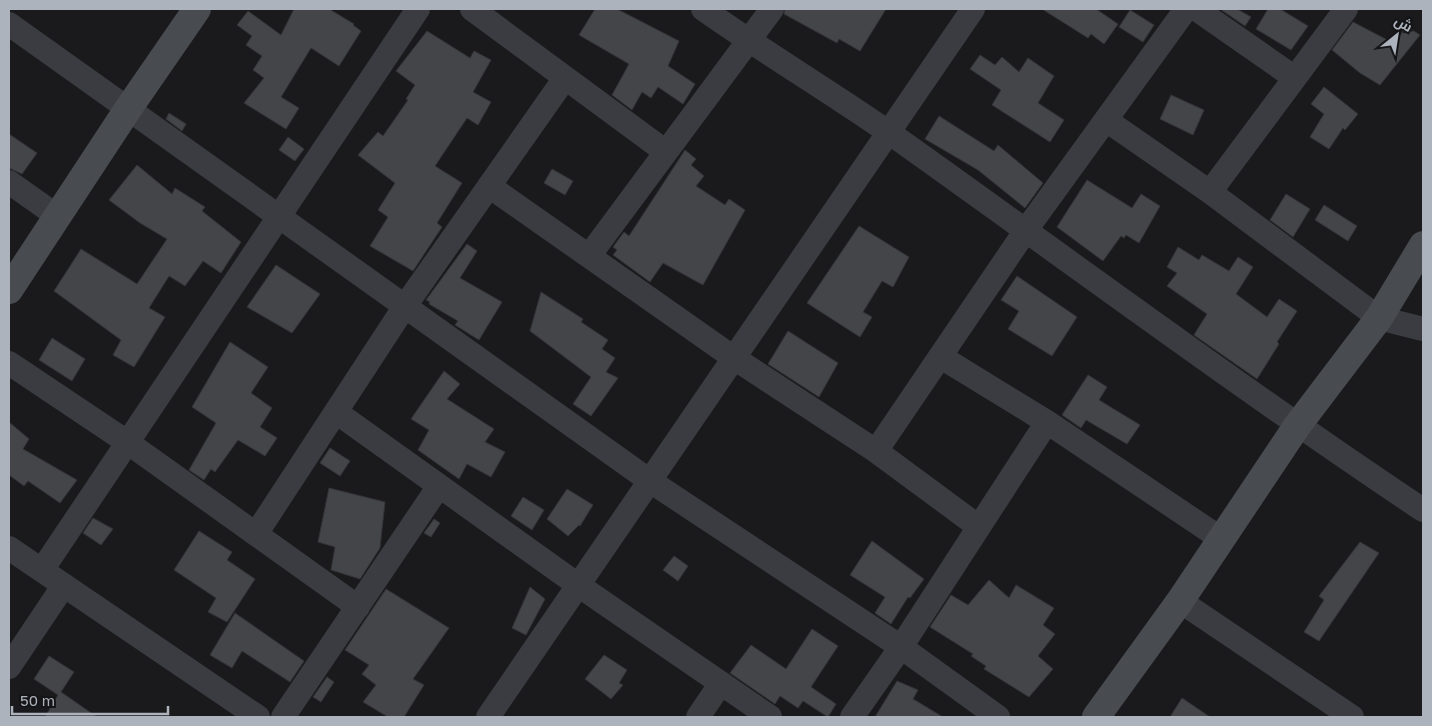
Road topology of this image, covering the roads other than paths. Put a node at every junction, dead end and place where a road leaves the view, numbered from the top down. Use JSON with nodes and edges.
{"nodes":[{"id":1,"x":197,"y":9,"type":"edge"},
{"id":2,"x":418,"y":9,"type":"edge"},
{"id":3,"x":472,"y":9,"type":"edge"},
{"id":4,"x":703,"y":9,"type":"edge"},
{"id":5,"x":772,"y":9,"type":"edge"},
{"id":6,"x":973,"y":9,"type":"edge"},
{"id":7,"x":1186,"y":9,"type":"edge"},
{"id":8,"x":1196,"y":9,"type":"edge"},
{"id":9,"x":1346,"y":9,"type":"edge"},
{"id":10,"x":9,"y":24,"type":"edge"},
{"id":11,"x":748,"y":41,"type":"junction"},
{"id":12,"x":565,"y":78,"type":"junction"},
{"id":13,"x":1294,"y":78,"type":"junction"},
{"id":14,"x":128,"y":109,"type":"junction"},
{"id":15,"x":1106,"y":120,"type":"junction"},
{"id":16,"x":888,"y":132,"type":"junction"},
{"id":17,"x":666,"y":152,"type":"junction"},
{"id":18,"x":9,"y":182,"type":"edge"},
{"id":19,"x":489,"y":186,"type":"junction"},
{"id":20,"x":1210,"y":192,"type":"junction"},
{"id":21,"x":57,"y":216,"type":"junction"},
{"id":22,"x":279,"y":217,"type":"junction"},
{"id":23,"x":1026,"y":230,"type":"junction"},
{"id":24,"x":1423,"y":245,"type":"edge"},
{"id":25,"x":589,"y":256,"type":"junction"},
{"id":26,"x":9,"y":290,"type":"edge"},
{"id":27,"x":405,"y":306,"type":"junction"},
{"id":28,"x":1379,"y":318,"type":"junction"},
{"id":29,"x":1423,"y":329,"type":"edge"},
{"id":30,"x":941,"y":357,"type":"junction"},
{"id":31,"x":734,"y":358,"type":"junction"},
{"id":32,"x":9,"y":363,"type":"edge"},
{"id":33,"x":336,"y":412,"type":"junction"},
{"id":34,"x":1047,"y":422,"type":"junction"},
{"id":35,"x":1297,"y":426,"type":"junction"},
{"id":36,"x":127,"y":442,"type":"junction"},
{"id":37,"x":876,"y":451,"type":"junction"},
{"id":38,"x":650,"y":481,"type":"junction"},
{"id":39,"x":439,"y":486,"type":"junction"},
{"id":40,"x":1423,"y":510,"type":"edge"},
{"id":41,"x":979,"y":527,"type":"junction"},
{"id":42,"x":256,"y":534,"type":"junction"},
{"id":43,"x":1220,"y":538,"type":"junction"},
{"id":44,"x":9,"y":548,"type":"edge"},
{"id":45,"x":42,"y":570,"type":"junction"},
{"id":46,"x":64,"y":585,"type":"junction"},
{"id":47,"x":578,"y":586,"type":"junction"},
{"id":48,"x":1180,"y":601,"type":"junction"},
{"id":49,"x":358,"y":607,"type":"junction"},
{"id":50,"x":901,"y":647,"type":"junction"},
{"id":51,"x":9,"y":667,"type":"edge"},
{"id":52,"x":721,"y":684,"type":"junction"},
{"id":53,"x":258,"y":717,"type":"edge"},
{"id":54,"x":283,"y":717,"type":"edge"},
{"id":55,"x":488,"y":717,"type":"edge"},
{"id":56,"x":698,"y":717,"type":"edge"},
{"id":57,"x":770,"y":717,"type":"edge"},
{"id":58,"x":852,"y":717,"type":"edge"},
{"id":59,"x":998,"y":717,"type":"edge"},
{"id":60,"x":1096,"y":717,"type":"edge"},
{"id":61,"x":1352,"y":717,"type":"edge"}],
"edges":[{"from":1,"to":14,"type":"street"},
{"from":2,"to":22,"type":"street"},
{"from":3,"to":12,"type":"street"},
{"from":4,"to":11,"type":"street"},
{"from":5,"to":11,"type":"street"},
{"from":6,"to":16,"type":"street"},
{"from":7,"to":15,"type":"street"},
{"from":8,"to":13,"type":"street"},
{"from":9,"to":13,"type":"street"},
{"from":10,"to":14,"type":"street"},
{"from":11,"to":16,"type":"street"},
{"from":11,"to":17,"type":"street"},
{"from":12,"to":17,"type":"street"},
{"from":12,"to":19,"type":"street"},
{"from":13,"to":20,"type":"street"},
{"from":14,"to":21,"type":"street"},
{"from":14,"to":22,"type":"street"},
{"from":15,"to":20,"type":"street"},
{"from":15,"to":23,"type":"street"},
{"from":16,"to":23,"type":"street"},
{"from":16,"to":31,"type":"street"},
{"from":17,"to":25,"type":"street"},
{"from":18,"to":21,"type":"street"},
{"from":19,"to":25,"type":"street"},
{"from":19,"to":27,"type":"street"},
{"from":20,"to":28,"type":"street"},
{"from":21,"to":26,"type":"street"},
{"from":22,"to":27,"type":"street"},
{"from":22,"to":36,"type":"street"},
{"from":23,"to":30,"type":"street"},
{"from":23,"to":35,"type":"street"},
{"from":24,"to":28,"type":"street"},
{"from":25,"to":31,"type":"street"},
{"from":27,"to":33,"type":"street"},
{"from":27,"to":38,"type":"street"},
{"from":28,"to":29,"type":"street"},
{"from":28,"to":35,"type":"street"},
{"from":30,"to":34,"type":"street"},
{"from":30,"to":37,"type":"street"},
{"from":31,"to":37,"type":"street"},
{"from":31,"to":38,"type":"street"},
{"from":32,"to":36,"type":"street"},
{"from":33,"to":39,"type":"street"},
{"from":33,"to":42,"type":"street"},
{"from":34,"to":41,"type":"street"},
{"from":34,"to":43,"type":"street"},
{"from":35,"to":40,"type":"street"},
{"from":35,"to":43,"type":"street"},
{"from":36,"to":42,"type":"street"},
{"from":36,"to":45,"type":"street"},
{"from":37,"to":41,"type":"street"},
{"from":38,"to":47,"type":"street"},
{"from":38,"to":50,"type":"street"},
{"from":39,"to":47,"type":"street"},
{"from":39,"to":49,"type":"street"},
{"from":41,"to":50,"type":"street"},
{"from":42,"to":49,"type":"street"},
{"from":43,"to":48,"type":"street"},
{"from":44,"to":45,"type":"street"},
{"from":45,"to":46,"type":"street"},
{"from":46,"to":51,"type":"street"},
{"from":46,"to":53,"type":"street"},
{"from":47,"to":52,"type":"street"},
{"from":47,"to":55,"type":"street"},
{"from":48,"to":60,"type":"street"},
{"from":48,"to":61,"type":"street"},
{"from":49,"to":54,"type":"street"},
{"from":50,"to":58,"type":"street"},
{"from":50,"to":59,"type":"street"},
{"from":52,"to":56,"type":"street"},
{"from":52,"to":57,"type":"street"}]}
